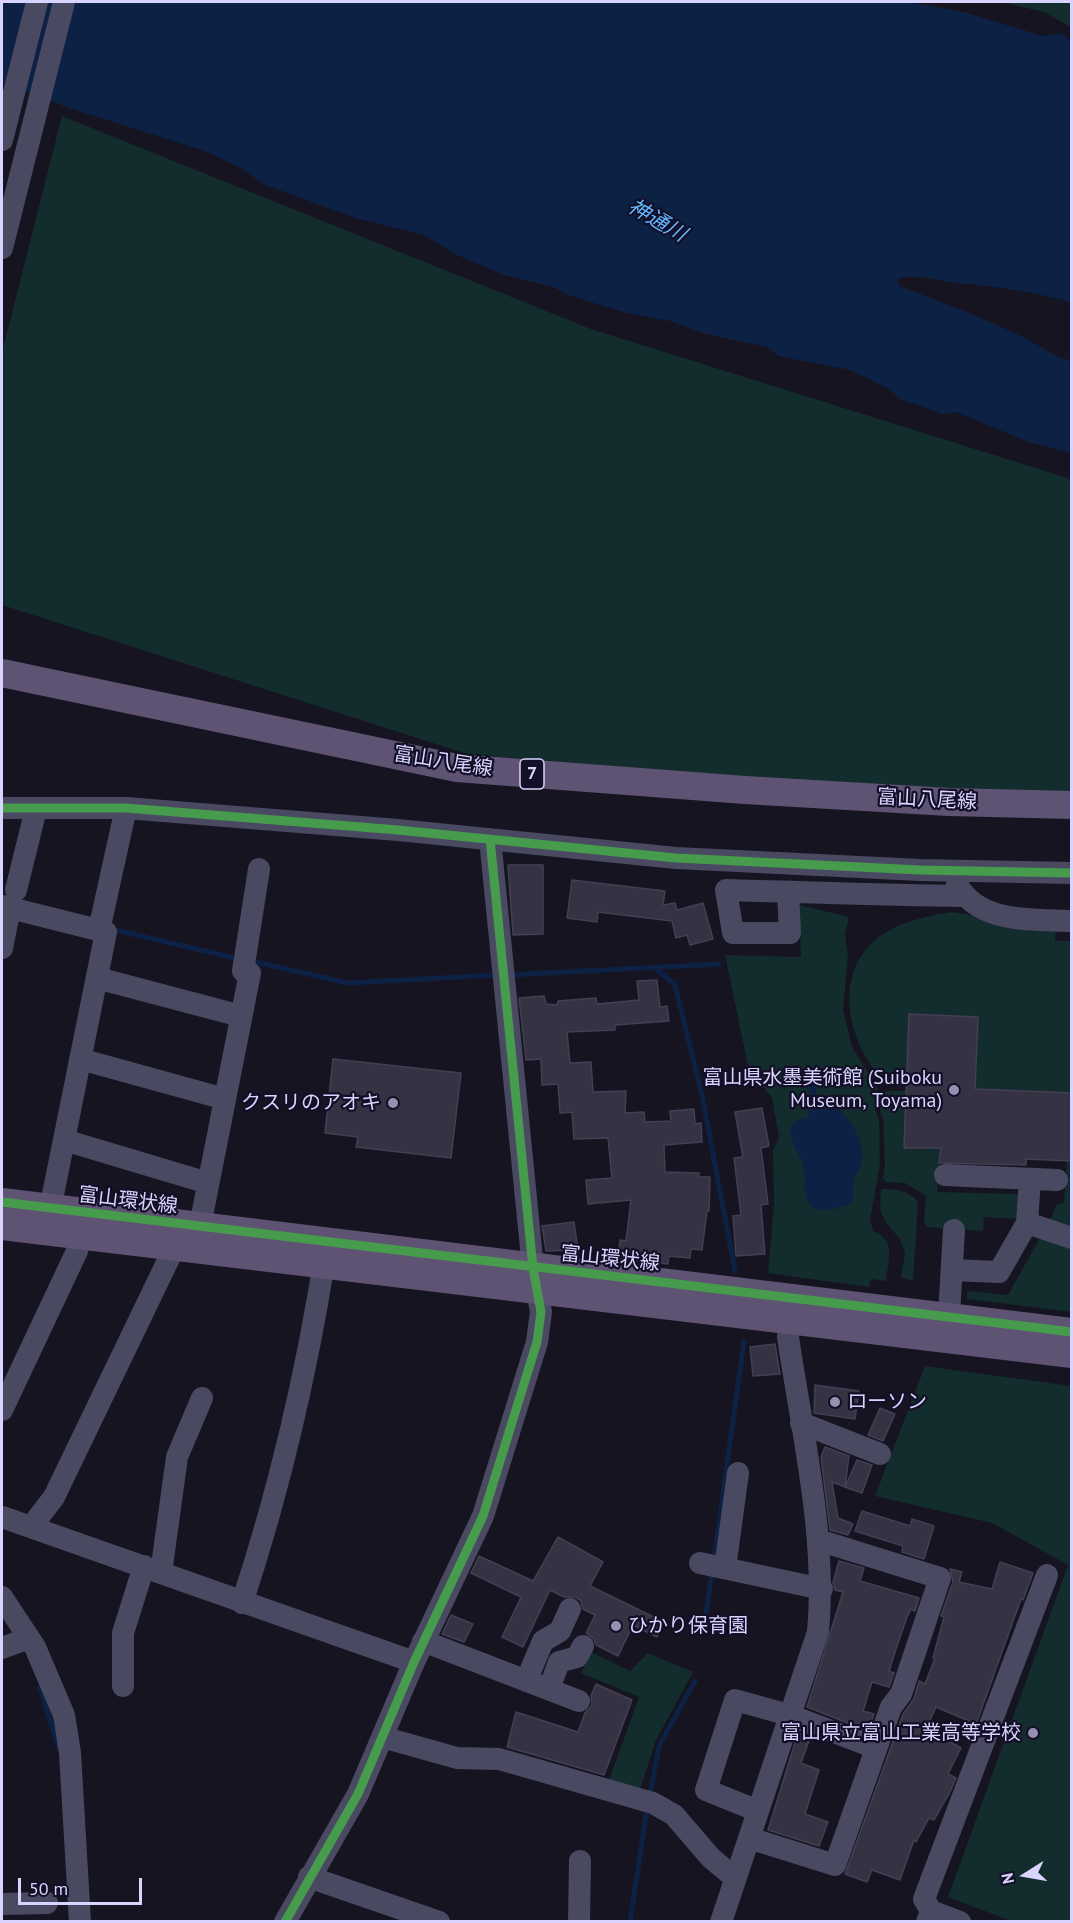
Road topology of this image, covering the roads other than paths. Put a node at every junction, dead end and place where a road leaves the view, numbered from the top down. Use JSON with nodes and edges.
{"nodes":[{"id":1,"x":37,"y":2,"type":"edge"},
{"id":2,"x":64,"y":2,"type":"edge"},
{"id":3,"x":2,"y":140,"type":"edge"},
{"id":4,"x":2,"y":248,"type":"edge"},
{"id":5,"x":2,"y":673,"type":"edge"},
{"id":6,"x":1071,"y":805,"type":"edge"},
{"id":7,"x":2,"y":808,"type":"edge"},
{"id":8,"x":126,"y":808,"type":"junction"},
{"id":9,"x":36,"y":809,"type":"junction"},
{"id":10,"x":490,"y":839,"type":"junction"},
{"id":11,"x":259,"y":869,"type":"dead end"},
{"id":12,"x":949,"y":870,"type":"junction"},
{"id":13,"x":1071,"y":873,"type":"edge"},
{"id":14,"x":788,"y":892,"type":"dead end"},
{"id":15,"x":963,"y":896,"type":"junction"},
{"id":16,"x":9,"y":902,"type":"edge"},
{"id":17,"x":1071,"y":921,"type":"edge"},
{"id":18,"x":100,"y":923,"type":"junction"},
{"id":19,"x":2,"y":948,"type":"edge"},
{"id":20,"x":97,"y":978,"type":"junction"},
{"id":21,"x":242,"y":1016,"type":"junction"},
{"id":22,"x":80,"y":1059,"type":"junction"},
{"id":23,"x":225,"y":1099,"type":"junction"},
{"id":24,"x":64,"y":1140,"type":"junction"},
{"id":25,"x":945,"y":1175,"type":"dead end"},
{"id":26,"x":1030,"y":1179,"type":"junction"},
{"id":27,"x":1057,"y":1180,"type":"dead end"},
{"id":28,"x":208,"y":1183,"type":"junction"},
{"id":29,"x":2,"y":1202,"type":"edge"},
{"id":30,"x":47,"y":1220,"type":"junction"},
{"id":31,"x":1027,"y":1222,"type":"junction"},
{"id":32,"x":2,"y":1226,"type":"edge"},
{"id":33,"x":954,"y":1230,"type":"dead end"},
{"id":34,"x":80,"y":1236,"type":"junction"},
{"id":35,"x":1071,"y":1238,"type":"edge"},
{"id":36,"x":189,"y":1243,"type":"junction"},
{"id":37,"x":325,"y":1254,"type":"junction"},
{"id":38,"x":952,"y":1270,"type":"junction"},
{"id":39,"x":535,"y":1280,"type":"junction"},
{"id":40,"x":793,"y":1309,"type":"junction"},
{"id":41,"x":948,"y":1329,"type":"junction"},
{"id":42,"x":1071,"y":1332,"type":"edge"},
{"id":43,"x":1071,"y":1354,"type":"edge"},
{"id":44,"x":202,"y":1398,"type":"dead end"},
{"id":45,"x":2,"y":1410,"type":"edge"},
{"id":46,"x":801,"y":1423,"type":"junction"},
{"id":47,"x":880,"y":1454,"type":"dead end"},
{"id":48,"x":738,"y":1473,"type":"dead end"},
{"id":49,"x":2,"y":1517,"type":"edge"},
{"id":50,"x":31,"y":1527,"type":"junction"},
{"id":51,"x":818,"y":1540,"type":"junction"},
{"id":52,"x":152,"y":1570,"type":"junction"},
{"id":53,"x":1047,"y":1575,"type":"dead end"},
{"id":54,"x":822,"y":1589,"type":"junction"},
{"id":55,"x":2,"y":1597,"type":"edge"},
{"id":56,"x":242,"y":1603,"type":"junction"},
{"id":57,"x":570,"y":1609,"type":"dead end"},
{"id":58,"x":423,"y":1641,"type":"junction"},
{"id":59,"x":18,"y":1642,"type":"edge"},
{"id":60,"x":583,"y":1646,"type":"dead end"},
{"id":61,"x":414,"y":1662,"type":"junction"},
{"id":62,"x":526,"y":1681,"type":"junction"},
{"id":63,"x":123,"y":1686,"type":"dead end"},
{"id":64,"x":549,"y":1689,"type":"junction"},
{"id":65,"x":579,"y":1701,"type":"dead end"},
{"id":66,"x":789,"y":1715,"type":"junction"},
{"id":67,"x":382,"y":1737,"type":"junction"},
{"id":68,"x":876,"y":1748,"type":"junction"},
{"id":69,"x":758,"y":1811,"type":"junction"},
{"id":70,"x":749,"y":1838,"type":"junction"},
{"id":71,"x":580,"y":1861,"type":"dead end"},
{"id":72,"x":309,"y":1877,"type":"junction"},
{"id":73,"x":735,"y":1878,"type":"junction"},
{"id":74,"x":47,"y":1903,"type":"dead end"},
{"id":75,"x":2,"y":1904,"type":"edge"},
{"id":76,"x":929,"y":1916,"type":"edge"},
{"id":77,"x":431,"y":1920,"type":"edge"},
{"id":78,"x":80,"y":1922,"type":"edge"},
{"id":79,"x":285,"y":1922,"type":"edge"},
{"id":80,"x":579,"y":1922,"type":"edge"},
{"id":81,"x":721,"y":1922,"type":"edge"},
{"id":82,"x":960,"y":1922,"type":"edge"}],
"edges":[{"from":1,"to":3,"type":"street"},
{"from":2,"to":4,"type":"street"},
{"from":5,"to":6,"type":"main road","name":"富山八尾線","number":"7"},
{"from":7,"to":9,"type":"street"},
{"from":8,"to":9,"type":"street"},
{"from":8,"to":10,"type":"street"},
{"from":8,"to":18,"type":"street"},
{"from":9,"to":16,"type":"street"},
{"from":10,"to":12,"type":"street"},
{"from":10,"to":39,"type":"street"},
{"from":11,"to":21,"type":"street"},
{"from":12,"to":13,"type":"street"},
{"from":12,"to":15,"type":"street"},
{"from":14,"to":15,"type":"street"},
{"from":15,"to":17,"type":"street"},
{"from":16,"to":18,"type":"street"},
{"from":16,"to":19,"type":"street"},
{"from":18,"to":20,"type":"street"},
{"from":20,"to":21,"type":"street"},
{"from":20,"to":22,"type":"street"},
{"from":21,"to":23,"type":"street"},
{"from":22,"to":23,"type":"street"},
{"from":22,"to":24,"type":"street"},
{"from":23,"to":28,"type":"street"},
{"from":24,"to":28,"type":"street"},
{"from":24,"to":30,"type":"street"},
{"from":25,"to":26,"type":"street"},
{"from":26,"to":27,"type":"street"},
{"from":26,"to":31,"type":"street"},
{"from":28,"to":36,"type":"street"},
{"from":29,"to":30,"type":"main road","name":"富山環状線"},
{"from":30,"to":32,"type":"main road","name":"富山環状線"},
{"from":30,"to":34,"type":"main road","name":"富山環状線"},
{"from":30,"to":36,"type":"main road","name":"富山環状線"},
{"from":31,"to":35,"type":"street"},
{"from":31,"to":38,"type":"street"},
{"from":33,"to":38,"type":"street"},
{"from":34,"to":36,"type":"main road","name":"富山環状線"},
{"from":34,"to":45,"type":"street"},
{"from":36,"to":37,"type":"main road","name":"富山環状線"},
{"from":36,"to":50,"type":"street"},
{"from":37,"to":39,"type":"main road","name":"富山環状線"},
{"from":37,"to":56,"type":"street"},
{"from":38,"to":41,"type":"street"},
{"from":39,"to":40,"type":"main road","name":"富山環状線"},
{"from":39,"to":58,"type":"street"},
{"from":40,"to":41,"type":"main road","name":"富山環状線"},
{"from":40,"to":46,"type":"street"},
{"from":41,"to":42,"type":"main road","name":"富山環状線"},
{"from":41,"to":43,"type":"main road","name":"富山環状線"},
{"from":44,"to":52,"type":"street"},
{"from":46,"to":47,"type":"street"},
{"from":46,"to":51,"type":"street"},
{"from":48,"to":54,"type":"street"},
{"from":49,"to":50,"type":"street"},
{"from":50,"to":52,"type":"street"},
{"from":51,"to":54,"type":"street"},
{"from":51,"to":68,"type":"street"},
{"from":52,"to":56,"type":"street"},
{"from":52,"to":63,"type":"street"},
{"from":53,"to":76,"type":"street"},
{"from":54,"to":66,"type":"street"},
{"from":55,"to":59,"type":"street"},
{"from":56,"to":61,"type":"street"},
{"from":57,"to":62,"type":"street"},
{"from":58,"to":61,"type":"street"},
{"from":58,"to":62,"type":"street"},
{"from":59,"to":78,"type":"street"},
{"from":60,"to":64,"type":"street"},
{"from":61,"to":67,"type":"street"},
{"from":62,"to":64,"type":"street"},
{"from":64,"to":65,"type":"street"},
{"from":66,"to":68,"type":"street"},
{"from":66,"to":69,"type":"street"},
{"from":66,"to":69,"type":"street"},
{"from":67,"to":72,"type":"street"},
{"from":67,"to":73,"type":"street"},
{"from":68,"to":70,"type":"street"},
{"from":69,"to":70,"type":"street"},
{"from":70,"to":73,"type":"street"},
{"from":71,"to":80,"type":"street"},
{"from":72,"to":77,"type":"street"},
{"from":72,"to":79,"type":"street"},
{"from":73,"to":81,"type":"street"},
{"from":74,"to":75,"type":"street"},
{"from":76,"to":82,"type":"street"}]}
